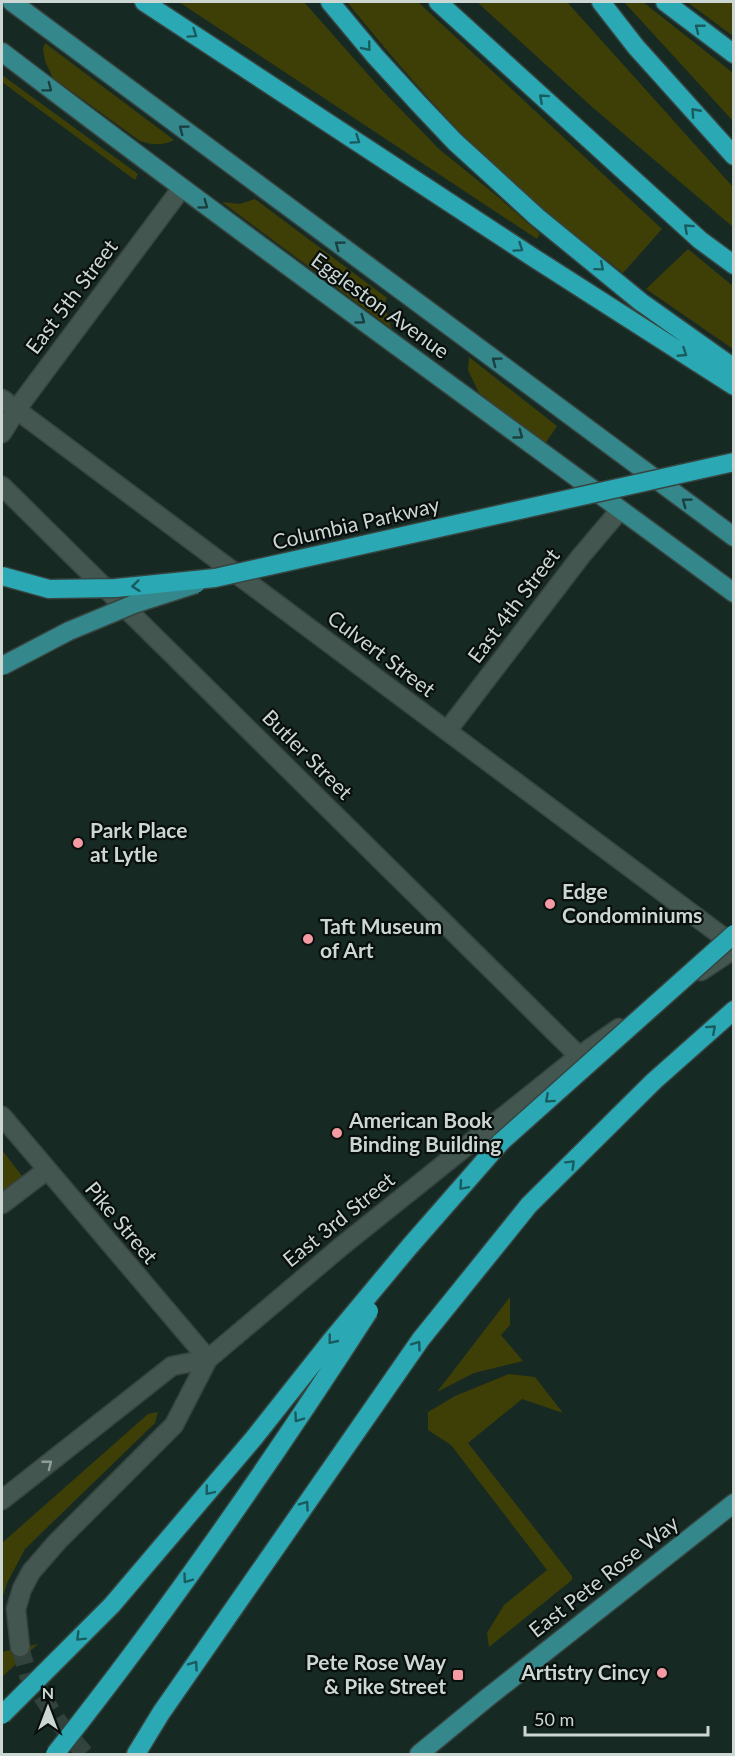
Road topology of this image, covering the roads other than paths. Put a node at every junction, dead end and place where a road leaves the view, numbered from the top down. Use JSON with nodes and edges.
{"nodes":[{"id":1,"x":12,"y":2,"type":"edge"},
{"id":2,"x":144,"y":2,"type":"edge"},
{"id":3,"x":330,"y":2,"type":"edge"},
{"id":4,"x":438,"y":2,"type":"edge"},
{"id":5,"x":601,"y":2,"type":"edge"},
{"id":6,"x":665,"y":2,"type":"edge"},
{"id":7,"x":2,"y":52,"type":"edge"},
{"id":8,"x":734,"y":54,"type":"edge"},
{"id":9,"x":734,"y":156,"type":"edge"},
{"id":10,"x":181,"y":189,"type":"junction"},
{"id":11,"x":734,"y":265,"type":"edge"},
{"id":12,"x":734,"y":368,"type":"edge"},
{"id":13,"x":734,"y":386,"type":"edge"},
{"id":14,"x":9,"y":404,"type":"edge"},
{"id":15,"x":2,"y":433,"type":"edge"},
{"id":16,"x":734,"y":462,"type":"edge"},
{"id":17,"x":2,"y":486,"type":"edge"},
{"id":18,"x":621,"y":510,"type":"junction"},
{"id":19,"x":734,"y":537,"type":"edge"},
{"id":20,"x":2,"y":576,"type":"edge"},
{"id":21,"x":215,"y":579,"type":"junction"},
{"id":22,"x":734,"y":593,"type":"edge"},
{"id":23,"x":2,"y":666,"type":"edge"},
{"id":24,"x":447,"y":731,"type":"junction"},
{"id":25,"x":734,"y":934,"type":"edge"},
{"id":26,"x":734,"y":947,"type":"edge"},
{"id":27,"x":734,"y":1010,"type":"edge"},
{"id":28,"x":579,"y":1056,"type":"junction"},
{"id":29,"x":2,"y":1116,"type":"edge"},
{"id":30,"x":47,"y":1170,"type":"junction"},
{"id":31,"x":2,"y":1204,"type":"edge"},
{"id":32,"x":410,"y":1246,"type":"junction"},
{"id":33,"x":208,"y":1359,"type":"junction"},
{"id":34,"x":2,"y":1500,"type":"edge"},
{"id":35,"x":734,"y":1503,"type":"edge"},
{"id":36,"x":20,"y":1647,"type":"tunnel mouth"},
{"id":37,"x":161,"y":1713,"type":"junction"},
{"id":38,"x":2,"y":1715,"type":"edge"},
{"id":39,"x":55,"y":1755,"type":"edge"},
{"id":40,"x":127,"y":1755,"type":"edge"},
{"id":41,"x":136,"y":1755,"type":"edge"},
{"id":42,"x":419,"y":1755,"type":"edge"}],
"edges":[{"from":19,"to":1,"type":"main road","name":"Eggleston Avenue","one_way":true},
{"from":2,"to":13,"type":"highway","one_way":true},
{"from":3,"to":12,"type":"highway","one_way":true},
{"from":11,"to":4,"type":"highway","one_way":true},
{"from":9,"to":5,"type":"highway","one_way":true},
{"from":8,"to":6,"type":"highway","one_way":true},
{"from":7,"to":10,"type":"main road","name":"Eggleston Avenue","one_way":true},
{"from":10,"to":14,"type":"street","name":"East 5th Street"},
{"from":10,"to":18,"type":"main road","name":"Eggleston Avenue","one_way":true},
{"from":14,"to":15,"type":"street","name":"East 5th Street"},
{"from":14,"to":24,"type":"street","name":"Culvert Street"},
{"from":16,"to":21,"type":"highway","name":"Columbia Parkway","bridge":true},
{"from":17,"to":28,"type":"street","name":"Butler Street"},
{"from":18,"to":22,"type":"main road","name":"Eggleston Avenue"},
{"from":18,"to":24,"type":"street","name":"East 4th Street"},
{"from":21,"to":20,"type":"highway","one_way":true,"bridge":true},
{"from":21,"to":23,"type":"main road","name":"Columbia Parkway","bridge":true},
{"from":24,"to":26,"type":"street","name":"Culvert Street"},
{"from":25,"to":32,"type":"highway","one_way":true,"bridge":true},
{"from":26,"to":28,"type":"street","name":"East 3rd Street"},
{"from":37,"to":27,"type":"highway","one_way":true},
{"from":28,"to":33,"type":"street","name":"East 3rd Street"},
{"from":29,"to":30,"type":"street","name":"Pike Street"},
{"from":30,"to":31,"type":"street"},
{"from":30,"to":33,"type":"street","name":"Pike Street"},
{"from":32,"to":38,"type":"highway","one_way":true,"bridge":true},
{"from":32,"to":39,"type":"highway","one_way":true,"bridge":true},
{"from":34,"to":33,"type":"street","name":"East 3rd Street","one_way":true},
{"from":33,"to":36,"type":"street"},
{"from":35,"to":42,"type":"main road","name":"East Pete Rose Way"},
{"from":37,"to":40,"type":"highway"},
{"from":37,"to":41,"type":"highway"}]}
